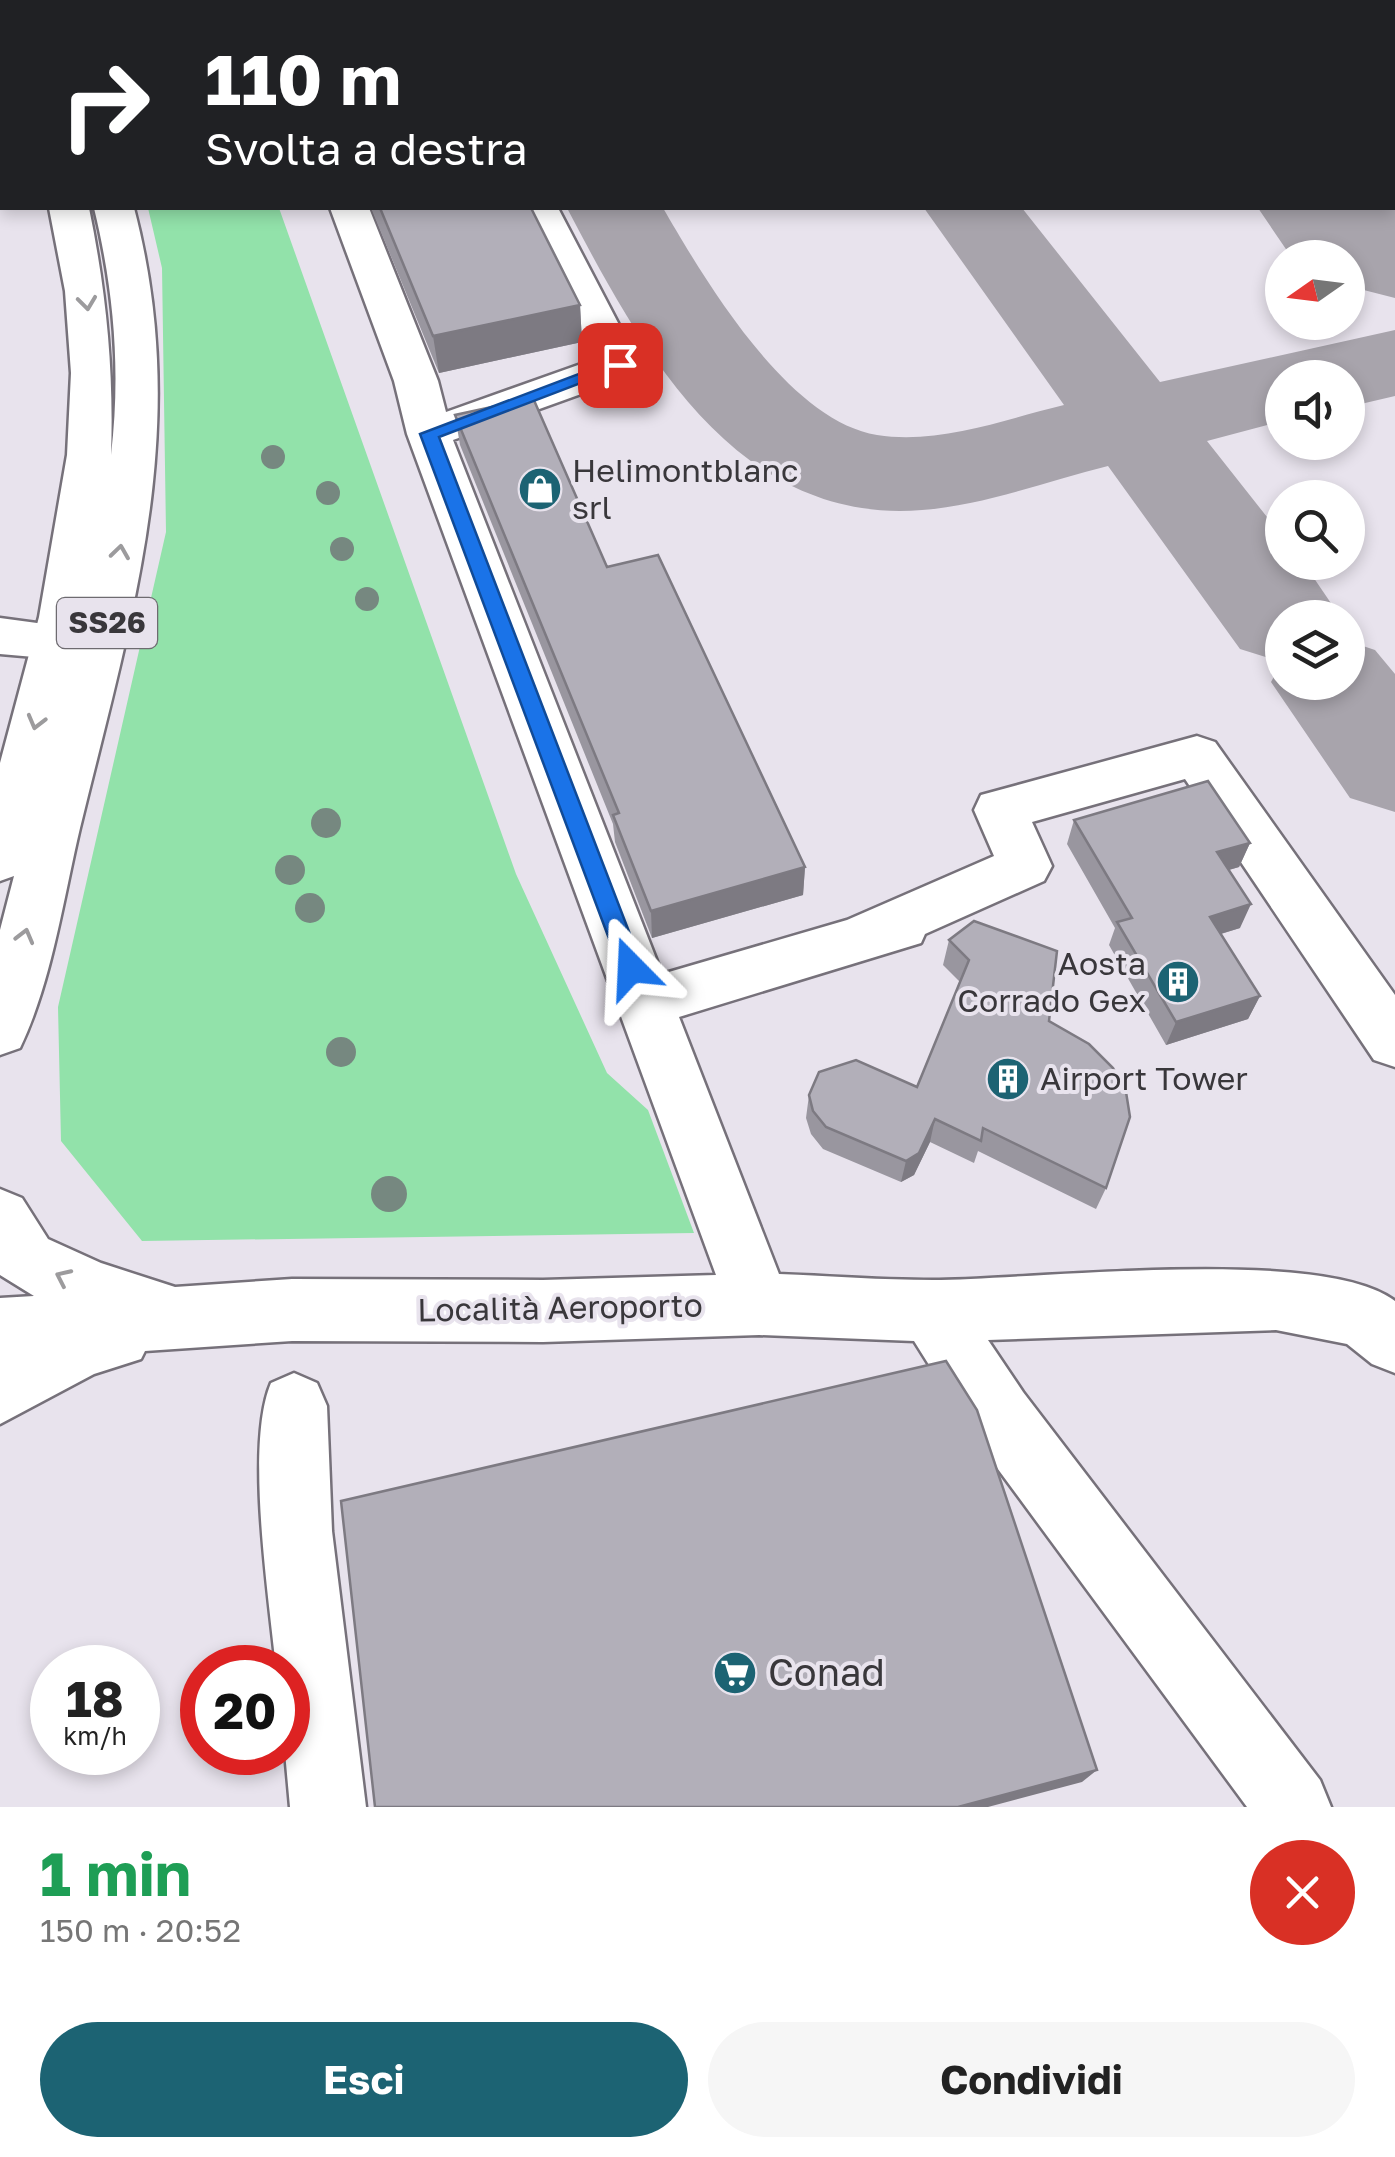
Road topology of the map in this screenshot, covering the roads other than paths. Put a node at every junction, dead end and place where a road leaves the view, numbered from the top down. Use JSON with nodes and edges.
{"nodes":[{"id":1,"x":70,"y":210,"type":"edge"},
{"id":2,"x":114,"y":210,"type":"edge"},
{"id":3,"x":350,"y":210,"type":"edge"},
{"id":4,"x":540,"y":210,"type":"edge"},
{"id":5,"x":429,"y":434,"type":"junction"},
{"id":6,"x":0,"y":636,"type":"edge"},
{"id":7,"x":58,"y":641,"type":"junction"},
{"id":8,"x":0,"y":859,"type":"edge"},
{"id":9,"x":1044,"y":895,"type":"dead end"},
{"id":10,"x":868,"y":935,"type":"junction"},
{"id":11,"x":645,"y":1003,"type":"junction"},
{"id":12,"x":0,"y":1030,"type":"edge"},
{"id":13,"x":1395,"y":1042,"type":"edge"},
{"id":14,"x":0,"y":1218,"type":"edge"},
{"id":15,"x":758,"y":1304,"type":"junction"},
{"id":16,"x":932,"y":1311,"type":"junction"},
{"id":17,"x":188,"y":1317,"type":"junction"},
{"id":18,"x":0,"y":1329,"type":"edge"},
{"id":19,"x":1395,"y":1342,"type":"edge"},
{"id":20,"x":0,"y":1391,"type":"edge"},
{"id":21,"x":294,"y":1406,"type":"dead end"},
{"id":22,"x":328,"y":1807,"type":"edge"},
{"id":23,"x":1292,"y":1807,"type":"edge"}],
"edges":[{"from":1,"to":7,"type":"main road","number":"SS26","one_way":true},
{"from":12,"to":2,"type":"main road","number":"SS26","one_way":true},
{"from":3,"to":5,"type":"main road"},
{"from":4,"to":5,"type":"main road"},
{"from":5,"to":11,"type":"main road"},
{"from":6,"to":7,"type":"main road"},
{"from":7,"to":8,"type":"main road","number":"SS26","one_way":true},
{"from":9,"to":10,"type":"main road"},
{"from":10,"to":11,"type":"main road"},
{"from":10,"to":13,"type":"main road"},
{"from":11,"to":15,"type":"main road"},
{"from":17,"to":14,"type":"main road","name":"Località Aeroporto","one_way":true},
{"from":15,"to":16,"type":"main road","name":"Località Aeroporto"},
{"from":15,"to":17,"type":"main road","name":"Località Aeroporto"},
{"from":16,"to":19,"type":"main road","name":"Località Aeroporto"},
{"from":16,"to":23,"type":"main road"},
{"from":17,"to":18,"type":"main road","name":"Località Aeroporto"},
{"from":17,"to":20,"type":"main road","name":"Località Aeroporto"},
{"from":21,"to":22,"type":"main road"}]}
